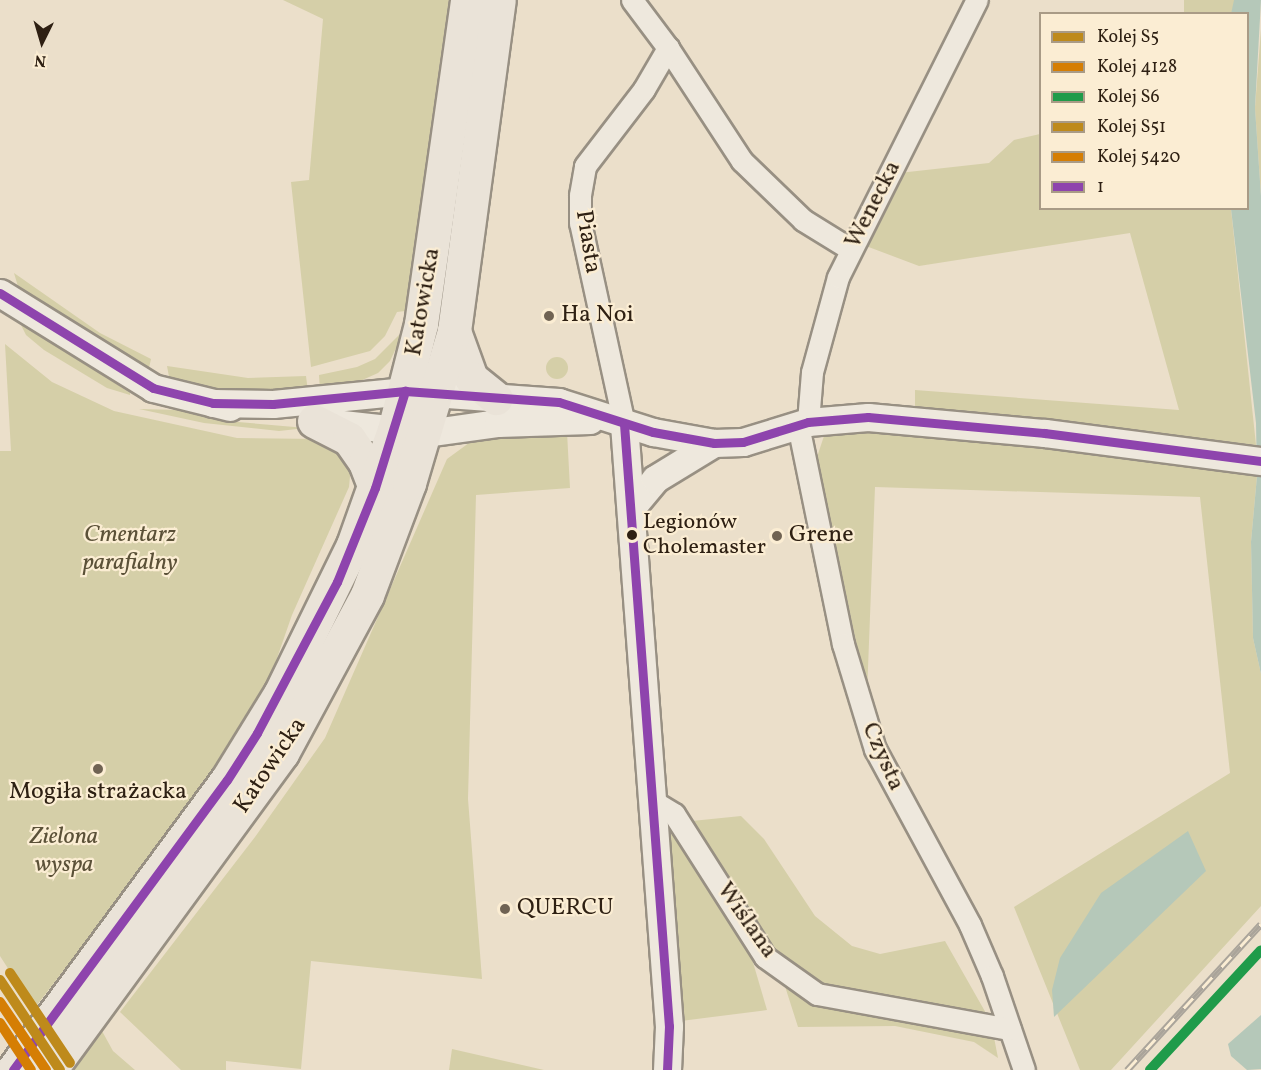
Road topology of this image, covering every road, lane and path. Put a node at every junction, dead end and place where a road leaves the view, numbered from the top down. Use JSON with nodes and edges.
{"nodes":[{"id":1,"x":467,"y":0,"type":"edge"},
{"id":2,"x":499,"y":0,"type":"edge"},
{"id":3,"x":632,"y":0,"type":"edge"},
{"id":4,"x":977,"y":0,"type":"edge"},
{"id":5,"x":668,"y":48,"type":"junction"},
{"id":6,"x":850,"y":249,"type":"junction"},
{"id":7,"x":0,"y":292,"type":"edge"},
{"id":8,"x":454,"y":331,"type":"junction"},
{"id":9,"x":405,"y":391,"type":"junction"},
{"id":10,"x":438,"y":393,"type":"junction"},
{"id":11,"x":496,"y":398,"type":"junction"},
{"id":12,"x":213,"y":403,"type":"junction"},
{"id":13,"x":314,"y":421,"type":"junction"},
{"id":14,"x":619,"y":422,"type":"junction"},
{"id":15,"x":803,"y":423,"type":"junction"},
{"id":16,"x":410,"y":432,"type":"junction"},
{"id":17,"x":714,"y":443,"type":"junction"},
{"id":18,"x":1261,"y":461,"type":"edge"},
{"id":19,"x":375,"y":488,"type":"junction"},
{"id":20,"x":631,"y":508,"type":"junction"},
{"id":21,"x":651,"y":800,"type":"junction"},
{"id":22,"x":139,"y":926,"type":"junction"},
{"id":23,"x":1010,"y":1029,"type":"junction"},
{"id":24,"x":14,"y":1070,"type":"edge"},
{"id":25,"x":50,"y":1070,"type":"edge"},
{"id":26,"x":667,"y":1070,"type":"edge"},
{"id":27,"x":1024,"y":1070,"type":"edge"}],
"edges":[{"from":1,"to":9,"type":"main road","name":"Katowicka"},
{"from":2,"to":8,"type":"main road","name":"Katowicka"},
{"from":3,"to":5,"type":"street"},
{"from":4,"to":6,"type":"street","name":"Wenecka"},
{"from":5,"to":6,"type":"street"},
{"from":5,"to":14,"type":"street","name":"Piasta"},
{"from":6,"to":15,"type":"street","name":"Wenecka"},
{"from":7,"to":12,"type":"street"},
{"from":8,"to":10,"type":"main road","name":"Katowicka"},
{"from":8,"to":11,"type":"main road"},
{"from":9,"to":10,"type":"street"},
{"from":9,"to":12,"type":"street"},
{"from":9,"to":16,"type":"main road","name":"Katowicka"},
{"from":10,"to":11,"type":"street"},
{"from":10,"to":16,"type":"main road","name":"Katowicka"},
{"from":11,"to":14,"type":"street"},
{"from":12,"to":13,"type":"street"},
{"from":13,"to":16,"type":"street"},
{"from":13,"to":19,"type":"main road"},
{"from":14,"to":16,"type":"street"},
{"from":14,"to":17,"type":"street"},
{"from":14,"to":20,"type":"street"},
{"from":15,"to":17,"type":"street"},
{"from":15,"to":18,"type":"street"},
{"from":15,"to":23,"type":"street","name":"Czysta"},
{"from":16,"to":19,"type":"main road","name":"Katowicka"},
{"from":16,"to":22,"type":"main road","name":"Katowicka"},
{"from":17,"to":20,"type":"street"},
{"from":19,"to":22,"type":"main road","name":"Katowicka"},
{"from":20,"to":21,"type":"street"},
{"from":21,"to":23,"type":"street","name":"Wiślana"},
{"from":21,"to":26,"type":"street"},
{"from":22,"to":24,"type":"main road","name":"Katowicka"},
{"from":22,"to":25,"type":"main road","name":"Katowicka"},
{"from":23,"to":27,"type":"street","name":"Czysta"}]}
